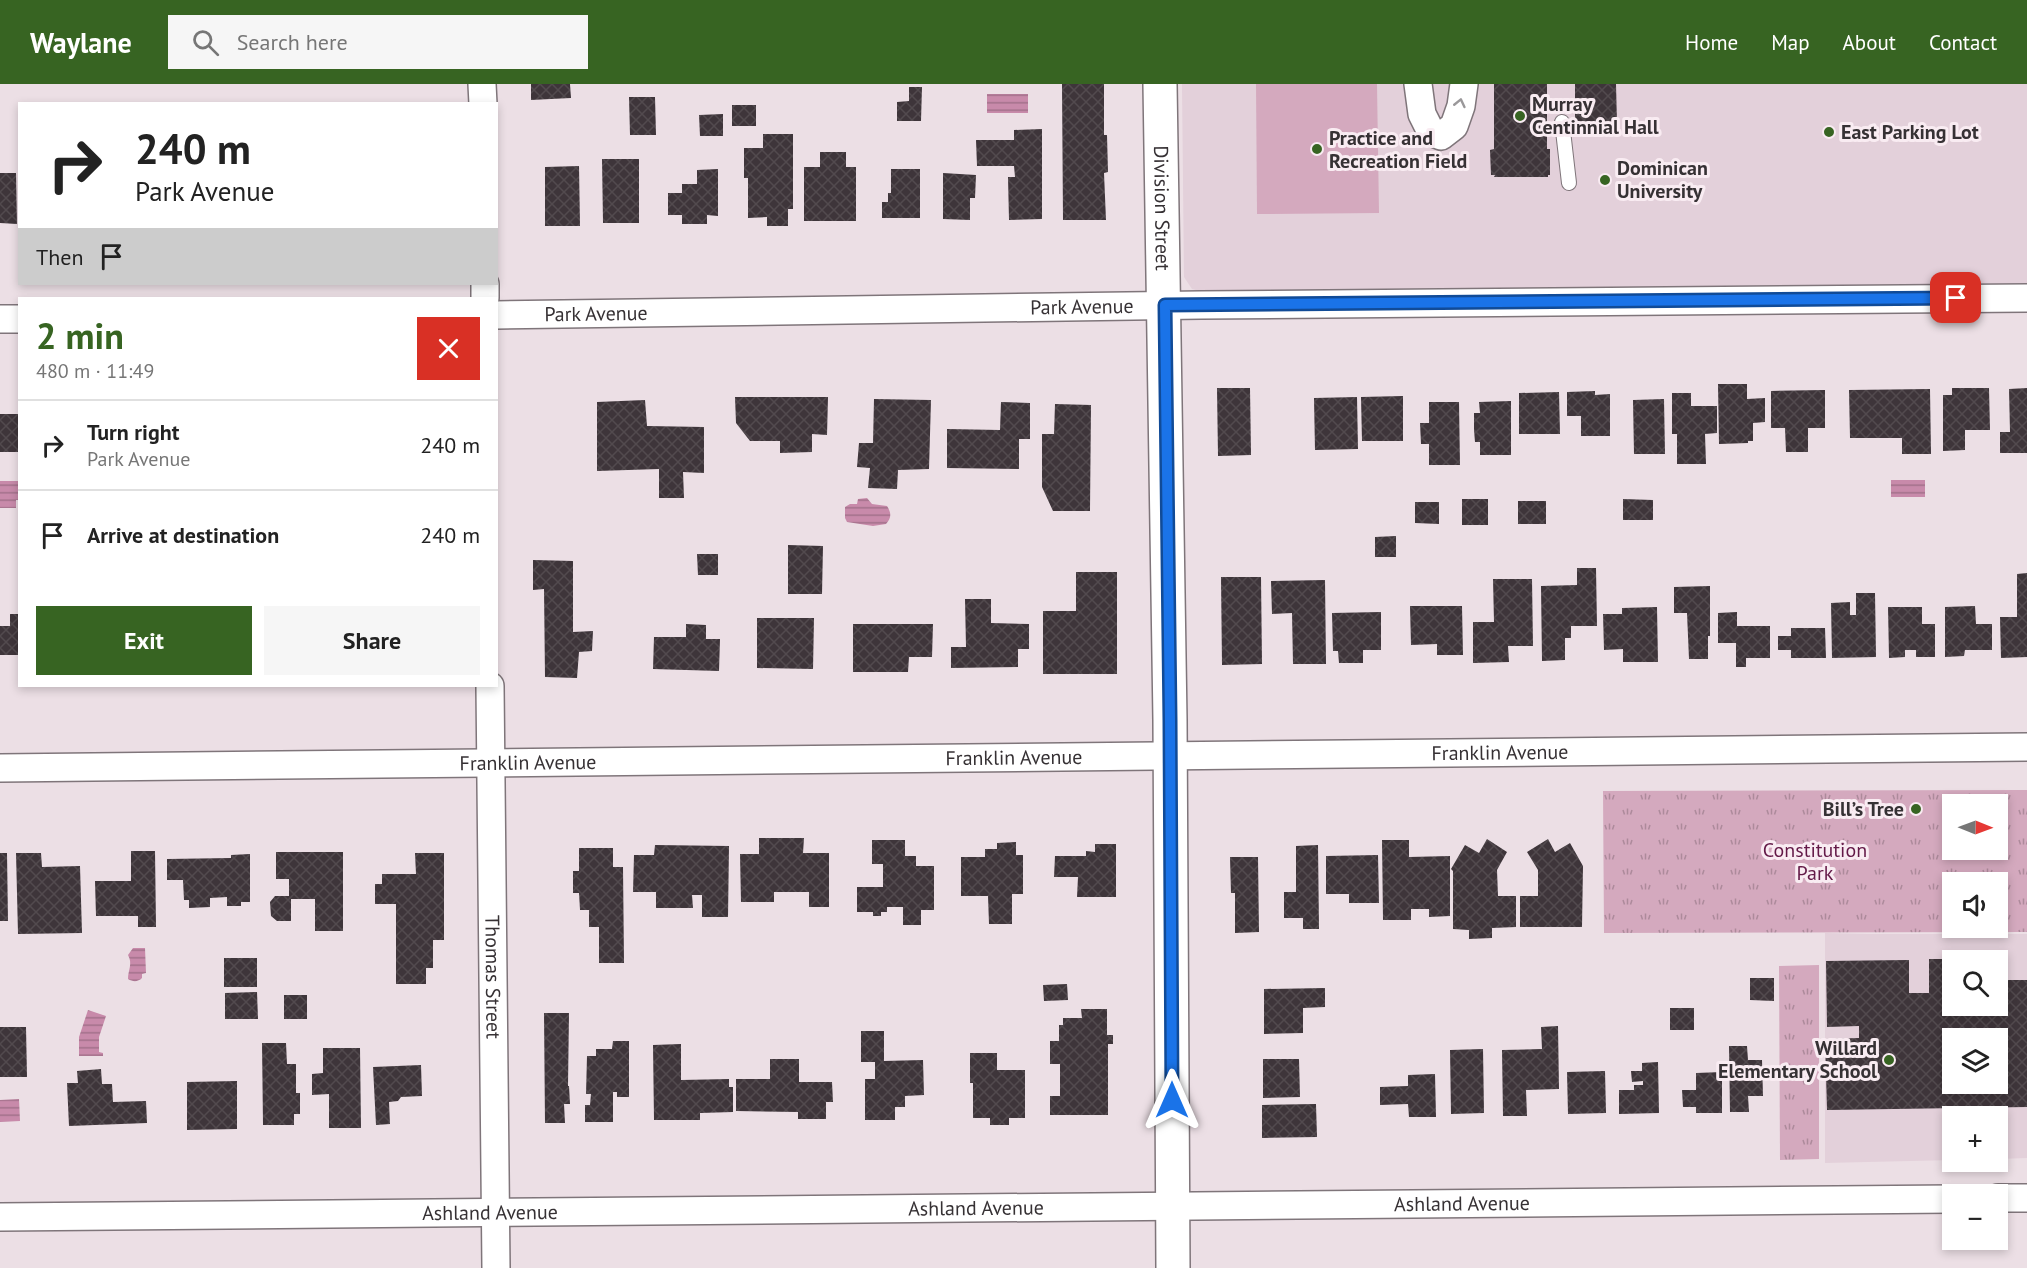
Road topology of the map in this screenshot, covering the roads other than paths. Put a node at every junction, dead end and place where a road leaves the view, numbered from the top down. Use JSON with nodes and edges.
{"nodes":[{"id":1,"x":482,"y":84,"type":"edge"},
{"id":2,"x":1160,"y":84,"type":"edge"},
{"id":3,"x":1418,"y":84,"type":"edge"},
{"id":4,"x":1464,"y":84,"type":"edge"},
{"id":5,"x":483,"y":102,"type":"edge"},
{"id":6,"x":1562,"y":122,"type":"dead end"},
{"id":7,"x":1569,"y":183,"type":"dead end"},
{"id":8,"x":2027,"y":298,"type":"edge"},
{"id":9,"x":1165,"y":305,"type":"junction"},
{"id":10,"x":498,"y":315,"type":"edge"},
{"id":11,"x":0,"y":319,"type":"edge"},
{"id":12,"x":18,"y":319,"type":"edge"},
{"id":13,"x":490,"y":687,"type":"edge"},
{"id":14,"x":2027,"y":747,"type":"edge"},
{"id":15,"x":1170,"y":756,"type":"junction"},
{"id":16,"x":490,"y":763,"type":"junction"},
{"id":17,"x":0,"y":768,"type":"edge"},
{"id":18,"x":2008,"y":1198,"type":"edge"},
{"id":19,"x":2027,"y":1198,"type":"edge"},
{"id":20,"x":1942,"y":1199,"type":"edge"},
{"id":21,"x":1172,"y":1208,"type":"junction"},
{"id":22,"x":495,"y":1214,"type":"junction"},
{"id":23,"x":0,"y":1217,"type":"edge"},
{"id":24,"x":496,"y":1268,"type":"edge"},
{"id":25,"x":1173,"y":1268,"type":"edge"}],
"edges":[{"from":1,"to":5,"type":"street"},
{"from":2,"to":9,"type":"street","name":"Division Street"},
{"from":3,"to":4,"type":"street","one_way":true},
{"from":6,"to":7,"type":"lane"},
{"from":8,"to":9,"type":"street","name":"Park Avenue"},
{"from":9,"to":10,"type":"street","name":"Park Avenue"},
{"from":9,"to":15,"type":"street","name":"Division Street"},
{"from":11,"to":12,"type":"street"},
{"from":13,"to":16,"type":"street","name":"Thomas Street"},
{"from":14,"to":15,"type":"street","name":"Franklin Avenue"},
{"from":15,"to":16,"type":"street","name":"Franklin Avenue"},
{"from":15,"to":21,"type":"street","name":"Division Street"},
{"from":16,"to":17,"type":"street","name":"Franklin Avenue"},
{"from":16,"to":22,"type":"street","name":"Thomas Street"},
{"from":18,"to":19,"type":"street"},
{"from":20,"to":21,"type":"street","name":"Ashland Avenue"},
{"from":21,"to":22,"type":"street","name":"Ashland Avenue"},
{"from":21,"to":25,"type":"street","name":"Division Street"},
{"from":22,"to":23,"type":"street","name":"Ashland Avenue"},
{"from":22,"to":24,"type":"street","name":"Thomas Street"}]}
